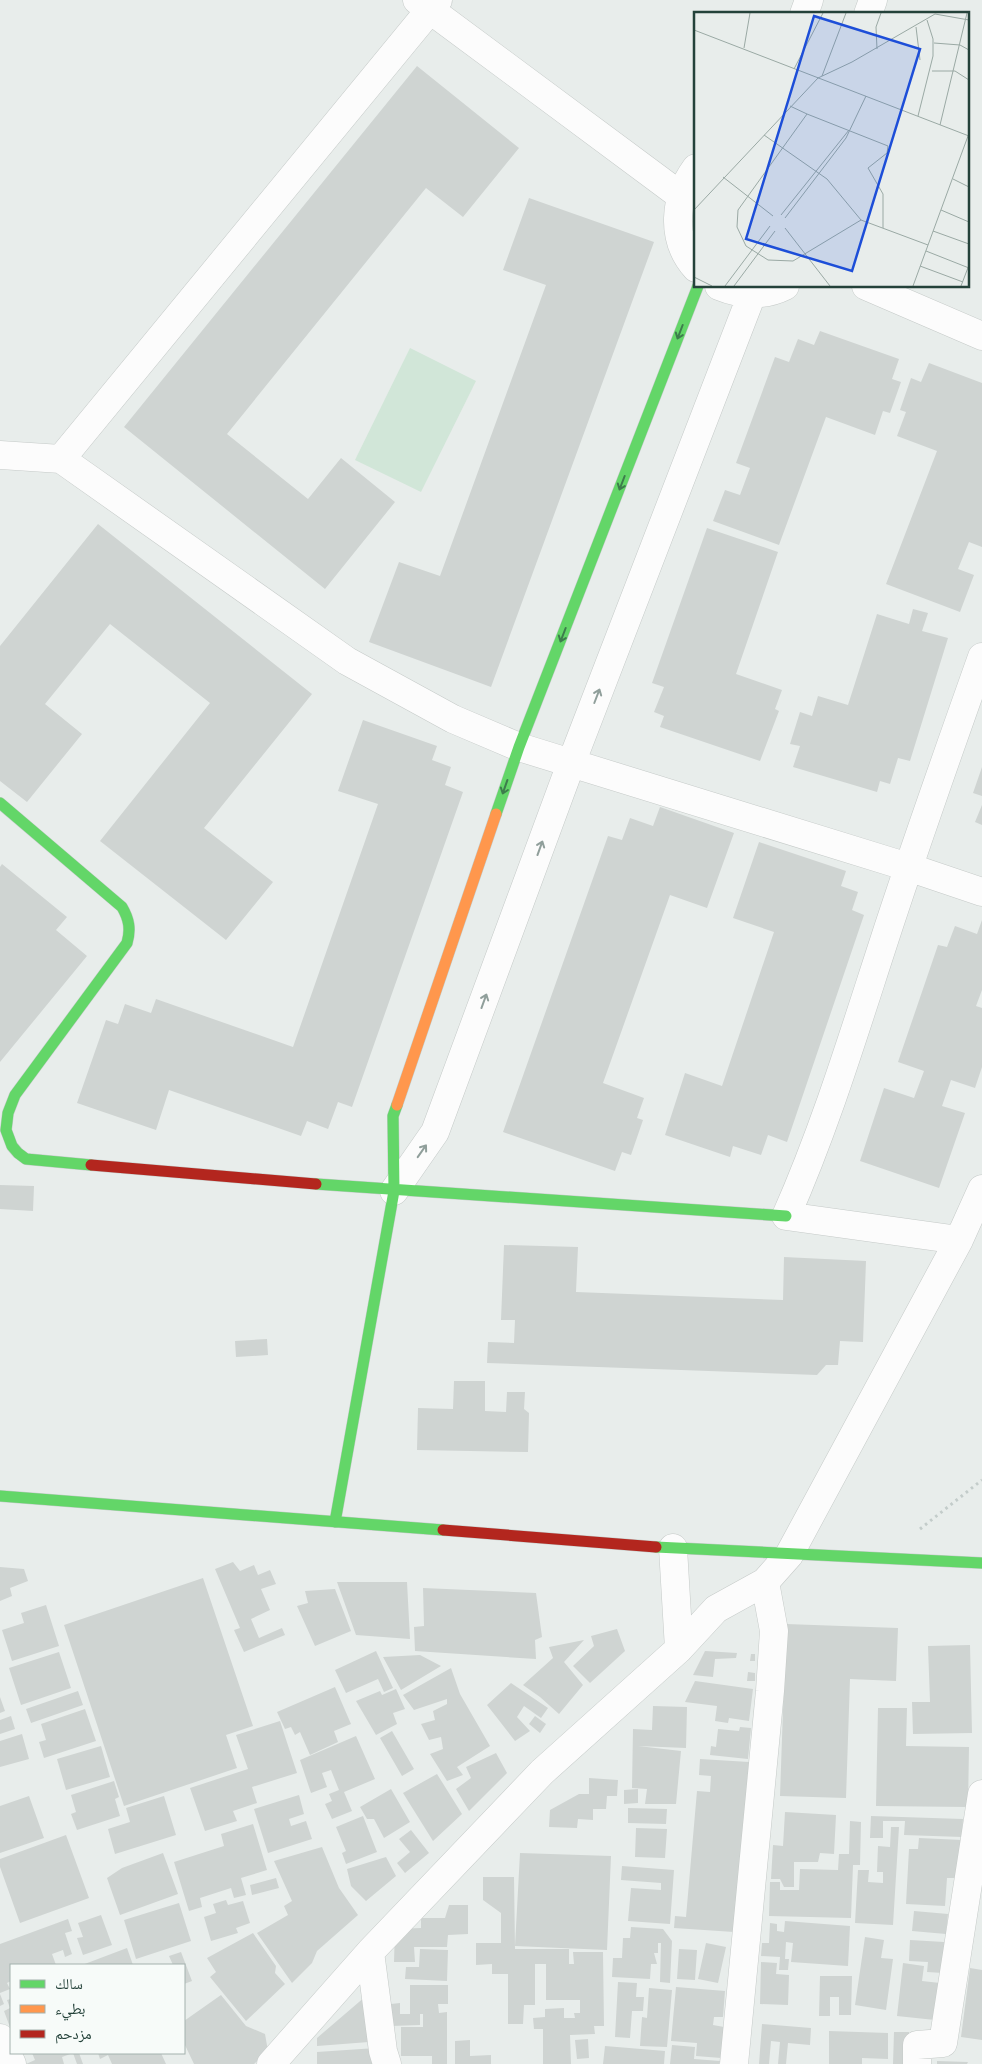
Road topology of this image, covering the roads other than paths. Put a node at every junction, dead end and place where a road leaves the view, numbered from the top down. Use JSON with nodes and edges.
{"nodes":[{"id":1,"x":873,"y":0,"type":"edge"},
{"id":2,"x":428,"y":3,"type":"edge"},
{"id":3,"x":869,"y":12,"type":"edge"},
{"id":4,"x":694,"y":171,"type":"edge"},
{"id":5,"x":681,"y":196,"type":"junction"},
{"id":6,"x":694,"y":266,"type":"edge"},
{"id":7,"x":697,"y":288,"type":"edge"},
{"id":8,"x":724,"y":288,"type":"edge"},
{"id":9,"x":781,"y":288,"type":"edge"},
{"id":10,"x":871,"y":288,"type":"edge"},
{"id":11,"x":752,"y":294,"type":"junction"},
{"id":12,"x":982,"y":336,"type":"edge"},
{"id":13,"x":0,"y":455,"type":"edge"},
{"id":14,"x":61,"y":459,"type":"junction"},
{"id":15,"x":982,"y":658,"type":"edge"},
{"id":16,"x":519,"y":747,"type":"junction"},
{"id":17,"x":572,"y":761,"type":"junction"},
{"id":18,"x":0,"y":804,"type":"edge"},
{"id":19,"x":908,"y":866,"type":"junction"},
{"id":20,"x":982,"y":892,"type":"edge"},
{"id":21,"x":982,"y":1188,"type":"edge"},
{"id":22,"x":394,"y":1191,"type":"junction"},
{"id":23,"x":786,"y":1216,"type":"junction"},
{"id":24,"x":959,"y":1240,"type":"junction"},
{"id":25,"x":0,"y":1496,"type":"edge"},
{"id":26,"x":335,"y":1522,"type":"junction"},
{"id":27,"x":673,"y":1548,"type":"junction"},
{"id":28,"x":790,"y":1555,"type":"junction"},
{"id":29,"x":982,"y":1563,"type":"edge"},
{"id":30,"x":765,"y":1582,"type":"junction"},
{"id":31,"x":679,"y":1649,"type":"junction"},
{"id":32,"x":982,"y":1794,"type":"edge"},
{"id":33,"x":370,"y":1952,"type":"junction"},
{"id":34,"x":0,"y":2038,"type":"edge"},
{"id":35,"x":12,"y":2064,"type":"edge"},
{"id":36,"x":271,"y":2064,"type":"edge"},
{"id":37,"x":387,"y":2064,"type":"edge"},
{"id":38,"x":734,"y":2064,"type":"edge"},
{"id":39,"x":917,"y":2064,"type":"edge"}],
"edges":[{"from":1,"to":3,"type":"street"},
{"from":2,"to":5,"type":"street"},
{"from":2,"to":14,"type":"street"},
{"from":4,"to":5,"type":"street"},
{"from":5,"to":6,"type":"street"},
{"from":7,"to":16,"type":"street","one_way":true},
{"from":8,"to":11,"type":"street"},
{"from":9,"to":11,"type":"street"},
{"from":10,"to":12,"type":"street"},
{"from":17,"to":11,"type":"street","one_way":true},
{"from":13,"to":14,"type":"street"},
{"from":14,"to":16,"type":"street"},
{"from":15,"to":19,"type":"street"},
{"from":16,"to":17,"type":"street"},
{"from":16,"to":22,"type":"street","one_way":true},
{"from":17,"to":19,"type":"street"},
{"from":22,"to":17,"type":"street","one_way":true},
{"from":18,"to":22,"type":"street"},
{"from":19,"to":20,"type":"street"},
{"from":19,"to":23,"type":"street"},
{"from":21,"to":24,"type":"street"},
{"from":22,"to":23,"type":"street"},
{"from":22,"to":26,"type":"street"},
{"from":23,"to":24,"type":"street"},
{"from":24,"to":28,"type":"street"},
{"from":25,"to":26,"type":"street"},
{"from":26,"to":27,"type":"street"},
{"from":27,"to":28,"type":"street"},
{"from":27,"to":31,"type":"street"},
{"from":28,"to":29,"type":"street"},
{"from":28,"to":30,"type":"street"},
{"from":30,"to":31,"type":"street"},
{"from":30,"to":38,"type":"street"},
{"from":31,"to":33,"type":"street"},
{"from":32,"to":39,"type":"street"},
{"from":33,"to":36,"type":"street"},
{"from":33,"to":37,"type":"street"},
{"from":34,"to":35,"type":"street"}]}
